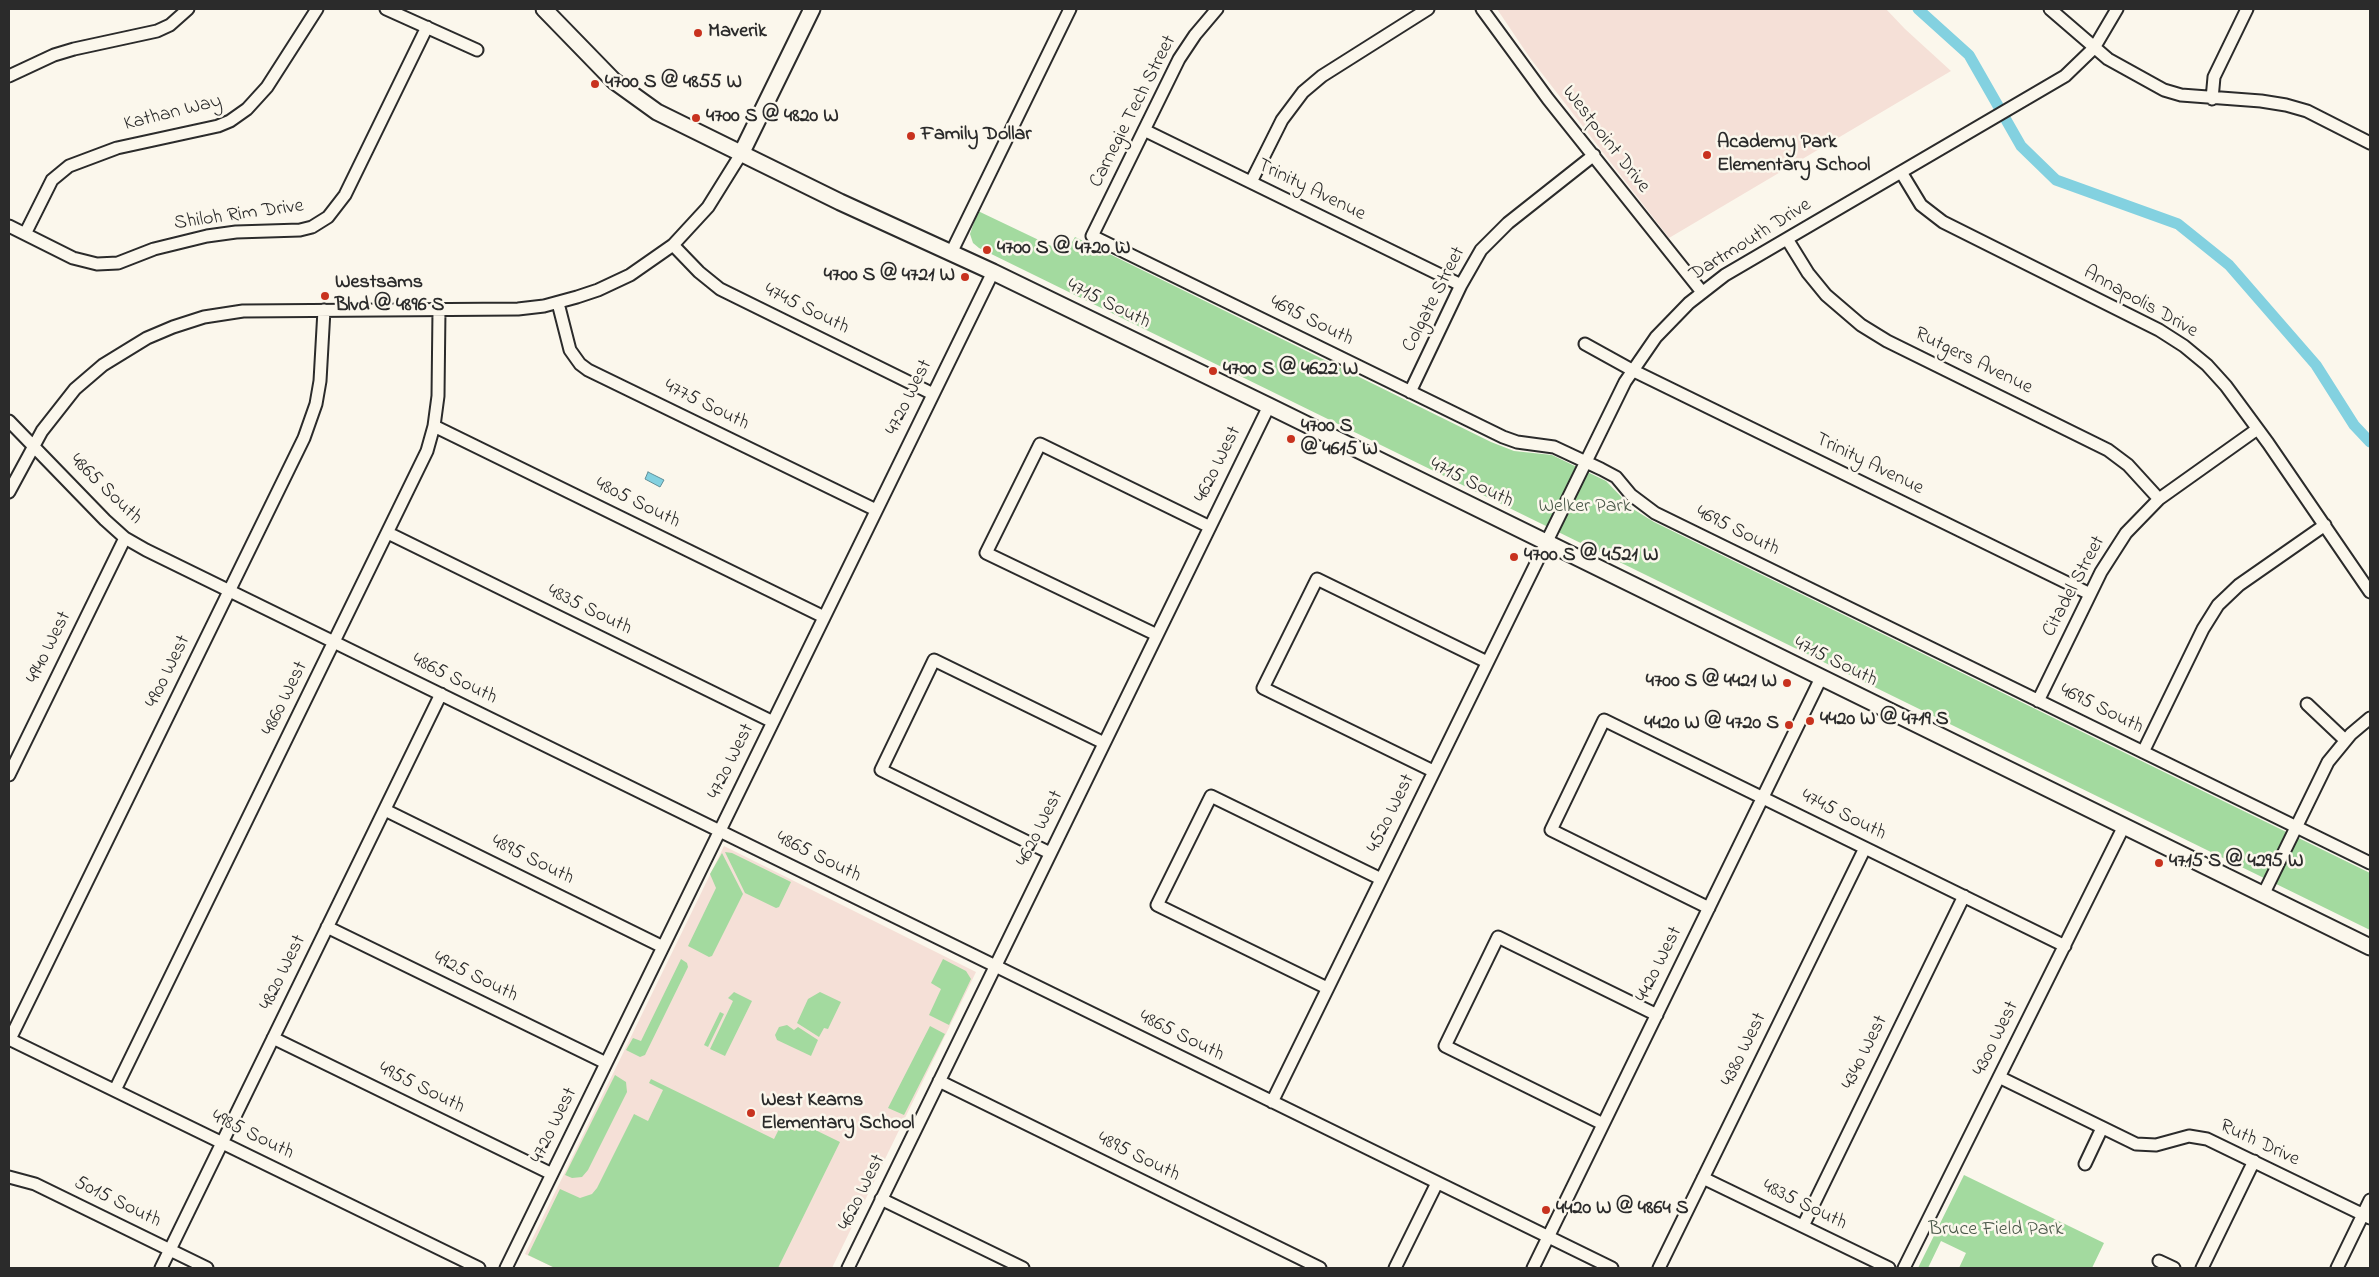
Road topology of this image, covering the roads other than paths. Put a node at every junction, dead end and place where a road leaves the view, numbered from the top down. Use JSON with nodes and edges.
{"nodes":[{"id":1,"x":188,"y":9,"type":"edge"},
{"id":2,"x":316,"y":9,"type":"edge"},
{"id":3,"x":386,"y":9,"type":"edge"},
{"id":4,"x":544,"y":9,"type":"edge"},
{"id":5,"x":812,"y":9,"type":"edge"},
{"id":6,"x":1070,"y":9,"type":"edge"},
{"id":7,"x":1218,"y":9,"type":"edge"},
{"id":8,"x":1428,"y":9,"type":"edge"},
{"id":9,"x":1482,"y":9,"type":"edge"},
{"id":10,"x":2050,"y":9,"type":"edge"},
{"id":11,"x":2116,"y":9,"type":"edge"},
{"id":12,"x":2247,"y":9,"type":"edge"},
{"id":13,"x":426,"y":27,"type":"junction"},
{"id":14,"x":2094,"y":48,"type":"junction"},
{"id":15,"x":477,"y":50,"type":"dead end"},
{"id":16,"x":9,"y":76,"type":"edge"},
{"id":17,"x":2212,"y":99,"type":"junction"},
{"id":18,"x":1144,"y":130,"type":"junction"},
{"id":19,"x":2370,"y":143,"type":"edge"},
{"id":20,"x":741,"y":154,"type":"junction"},
{"id":21,"x":1594,"y":155,"type":"junction"},
{"id":22,"x":1901,"y":172,"type":"junction"},
{"id":23,"x":1251,"y":182,"type":"junction"},
{"id":24,"x":9,"y":226,"type":"edge"},
{"id":25,"x":25,"y":234,"type":"junction"},
{"id":26,"x":1092,"y":236,"type":"joint"},
{"id":27,"x":1787,"y":239,"type":"junction"},
{"id":28,"x":673,"y":244,"type":"junction"},
{"id":29,"x":951,"y":253,"type":"junction"},
{"id":30,"x":993,"y":272,"type":"junction"},
{"id":31,"x":1461,"y":285,"type":"junction"},
{"id":32,"x":1702,"y":292,"type":"junction"},
{"id":33,"x":558,"y":302,"type":"junction"},
{"id":34,"x":324,"y":310,"type":"junction"},
{"id":35,"x":439,"y":310,"type":"junction"},
{"id":36,"x":1585,"y":344,"type":"dead end"},
{"id":37,"x":1632,"y":370,"type":"junction"},
{"id":38,"x":1410,"y":392,"type":"junction"},
{"id":39,"x":933,"y":394,"type":"junction"},
{"id":40,"x":1269,"y":406,"type":"junction"},
{"id":41,"x":9,"y":421,"type":"edge"},
{"id":42,"x":434,"y":426,"type":"junction"},
{"id":43,"x":2256,"y":430,"type":"junction"},
{"id":44,"x":33,"y":444,"type":"junction"},
{"id":45,"x":1585,"y":462,"type":"junction"},
{"id":46,"x":9,"y":492,"type":"edge"},
{"id":47,"x":2158,"y":499,"type":"junction"},
{"id":48,"x":876,"y":510,"type":"junction"},
{"id":49,"x":2325,"y":525,"type":"junction"},
{"id":50,"x":1210,"y":527,"type":"junction"},
{"id":51,"x":388,"y":533,"type":"junction"},
{"id":52,"x":125,"y":538,"type":"junction"},
{"id":53,"x":1546,"y":542,"type":"junction"},
{"id":54,"x":229,"y":591,"type":"junction"},
{"id":55,"x":2370,"y":592,"type":"edge"},
{"id":56,"x":2090,"y":594,"type":"junction"},
{"id":57,"x":824,"y":617,"type":"junction"},
{"id":58,"x":1157,"y":635,"type":"junction"},
{"id":59,"x":334,"y":642,"type":"junction"},
{"id":60,"x":1487,"y":662,"type":"junction"},
{"id":61,"x":1821,"y":678,"type":"junction"},
{"id":62,"x":441,"y":694,"type":"junction"},
{"id":63,"x":2038,"y":701,"type":"junction"},
{"id":64,"x":2307,"y":704,"type":"dead end"},
{"id":65,"x":2370,"y":718,"type":"edge"},
{"id":66,"x":773,"y":722,"type":"junction"},
{"id":67,"x":2345,"y":740,"type":"junction"},
{"id":68,"x":1104,"y":743,"type":"junction"},
{"id":69,"x":2143,"y":752,"type":"junction"},
{"id":70,"x":1433,"y":771,"type":"junction"},
{"id":71,"x":9,"y":774,"type":"edge"},
{"id":72,"x":1762,"y":798,"type":"junction"},
{"id":73,"x":385,"y":810,"type":"junction"},
{"id":74,"x":2124,"y":826,"type":"junction"},
{"id":75,"x":2296,"y":827,"type":"junction"},
{"id":76,"x":720,"y":830,"type":"junction"},
{"id":77,"x":1865,"y":848,"type":"junction"},
{"id":78,"x":1050,"y":853,"type":"junction"},
{"id":79,"x":2370,"y":863,"type":"edge"},
{"id":80,"x":1380,"y":880,"type":"junction"},
{"id":81,"x":2263,"y":895,"type":"junction"},
{"id":82,"x":1964,"y":896,"type":"junction"},
{"id":83,"x":1709,"y":908,"type":"junction"},
{"id":84,"x":327,"y":927,"type":"junction"},
{"id":85,"x":663,"y":946,"type":"junction"},
{"id":86,"x":2065,"y":946,"type":"junction"},
{"id":87,"x":2370,"y":948,"type":"edge"},
{"id":88,"x":995,"y":966,"type":"junction"},
{"id":89,"x":1327,"y":988,"type":"junction"},
{"id":90,"x":1657,"y":1015,"type":"junction"},
{"id":91,"x":273,"y":1038,"type":"junction"},
{"id":92,"x":9,"y":1039,"type":"edge"},
{"id":93,"x":606,"y":1063,"type":"junction"},
{"id":94,"x":1998,"y":1078,"type":"junction"},
{"id":95,"x":939,"y":1081,"type":"junction"},
{"id":96,"x":115,"y":1090,"type":"junction"},
{"id":97,"x":1272,"y":1102,"type":"junction"},
{"id":98,"x":1603,"y":1124,"type":"junction"},
{"id":99,"x":2102,"y":1128,"type":"junction"},
{"id":100,"x":222,"y":1142,"type":"junction"},
{"id":101,"x":2254,"y":1161,"type":"junction"},
{"id":102,"x":2085,"y":1164,"type":"dead end"},
{"id":103,"x":552,"y":1174,"type":"junction"},
{"id":104,"x":9,"y":1177,"type":"edge"},
{"id":105,"x":1703,"y":1178,"type":"junction"},
{"id":106,"x":1437,"y":1183,"type":"junction"},
{"id":107,"x":881,"y":1199,"type":"junction"},
{"id":108,"x":2370,"y":1200,"type":"edge"},
{"id":109,"x":2367,"y":1216,"type":"edge"},
{"id":110,"x":1803,"y":1226,"type":"junction"},
{"id":111,"x":1548,"y":1237,"type":"junction"},
{"id":112,"x":170,"y":1250,"type":"junction"},
{"id":113,"x":2159,"y":1261,"type":"dead end"},
{"id":114,"x":160,"y":1268,"type":"edge"},
{"id":115,"x":207,"y":1268,"type":"edge"},
{"id":116,"x":479,"y":1268,"type":"edge"},
{"id":117,"x":506,"y":1268,"type":"edge"},
{"id":118,"x":848,"y":1268,"type":"edge"},
{"id":119,"x":1023,"y":1268,"type":"edge"},
{"id":120,"x":1320,"y":1268,"type":"edge"},
{"id":121,"x":1395,"y":1268,"type":"edge"},
{"id":122,"x":1532,"y":1268,"type":"edge"},
{"id":123,"x":1612,"y":1268,"type":"edge"},
{"id":124,"x":1659,"y":1268,"type":"edge"},
{"id":125,"x":1889,"y":1268,"type":"edge"},
{"id":126,"x":1904,"y":1268,"type":"edge"},
{"id":127,"x":2174,"y":1268,"type":"edge"},
{"id":128,"x":2202,"y":1268,"type":"edge"},
{"id":129,"x":2337,"y":1268,"type":"edge"}],
"edges":[{"from":1,"to":16,"type":"street"},
{"from":2,"to":25,"type":"street","name":"Kathan Way"},
{"from":3,"to":13,"type":"street"},
{"from":4,"to":20,"type":"main road","name":"4715 South"},
{"from":5,"to":20,"type":"main road"},
{"from":6,"to":29,"type":"street"},
{"from":7,"to":18,"type":"street","name":"Carnegie Tech Street"},
{"from":8,"to":23,"type":"street"},
{"from":9,"to":21,"type":"street","name":"Westpoint Drive"},
{"from":10,"to":14,"type":"street"},
{"from":11,"to":14,"type":"street","name":"Dartmouth Drive"},
{"from":12,"to":17,"type":"street"},
{"from":13,"to":15,"type":"street"},
{"from":13,"to":25,"type":"street","name":"Shiloh Rim Drive"},
{"from":14,"to":17,"type":"street"},
{"from":14,"to":22,"type":"street","name":"Dartmouth Drive"},
{"from":17,"to":19,"type":"street"},
{"from":18,"to":23,"type":"street","name":"Trinity Avenue"},
{"from":18,"to":26,"type":"street","name":"Carnegie Tech Street"},
{"from":20,"to":28,"type":"street"},
{"from":20,"to":29,"type":"main road","name":"4715 South"},
{"from":21,"to":31,"type":"street","name":"Colgate Street"},
{"from":21,"to":32,"type":"street","name":"Westpoint Drive"},
{"from":22,"to":27,"type":"street","name":"Dartmouth Drive"},
{"from":22,"to":43,"type":"street","name":"Annapolis Drive"},
{"from":23,"to":31,"type":"street","name":"Trinity Avenue"},
{"from":24,"to":25,"type":"street","name":"Shiloh Rim Drive"},
{"from":26,"to":38,"type":"street","name":"4695 South"},
{"from":27,"to":32,"type":"street","name":"Dartmouth Drive"},
{"from":27,"to":47,"type":"street","name":"Rutgers Avenue"},
{"from":28,"to":33,"type":"street"},
{"from":28,"to":39,"type":"street","name":"4745 South"},
{"from":29,"to":30,"type":"main road","name":"4715 South"},
{"from":30,"to":39,"type":"street","name":"4720 West"},
{"from":30,"to":40,"type":"main road","name":"4715 South"},
{"from":31,"to":38,"type":"street","name":"Colgate Street"},
{"from":32,"to":37,"type":"street","name":"Dartmouth Drive"},
{"from":33,"to":35,"type":"street"},
{"from":33,"to":48,"type":"street","name":"4775 South"},
{"from":34,"to":35,"type":"street"},
{"from":34,"to":44,"type":"street"},
{"from":34,"to":54,"type":"street","name":"4900 West"},
{"from":35,"to":42,"type":"street","name":"4860 West"},
{"from":36,"to":37,"type":"street","name":"Trinity Avenue"},
{"from":37,"to":45,"type":"street","name":"Dartmouth Drive"},
{"from":37,"to":56,"type":"street","name":"Trinity Avenue"},
{"from":38,"to":45,"type":"street","name":"4695 South"},
{"from":39,"to":48,"type":"street","name":"4720 West"},
{"from":40,"to":50,"type":"street","name":"4620 West"},
{"from":40,"to":53,"type":"main road","name":"4715 South"},
{"from":41,"to":44,"type":"street","name":"4865 South"},
{"from":42,"to":51,"type":"street","name":"4860 West"},
{"from":42,"to":57,"type":"street","name":"4805 South"},
{"from":43,"to":47,"type":"street","name":"Citadel Street"},
{"from":43,"to":49,"type":"street","name":"Annapolis Drive"},
{"from":44,"to":46,"type":"street"},
{"from":44,"to":52,"type":"street","name":"4865 South"},
{"from":45,"to":53,"type":"street","name":"Dartmouth Drive"},
{"from":45,"to":63,"type":"street","name":"4695 South"},
{"from":47,"to":56,"type":"street","name":"Citadel Street"},
{"from":48,"to":57,"type":"street","name":"4720 West"},
{"from":49,"to":55,"type":"street","name":"Annapolis Drive"},
{"from":49,"to":69,"type":"street"},
{"from":50,"to":58,"type":"street","name":"4620 West"},
{"from":50,"to":58,"type":"street"},
{"from":51,"to":59,"type":"street","name":"4860 West"},
{"from":51,"to":66,"type":"street","name":"4835 South"},
{"from":52,"to":54,"type":"street","name":"4865 South"},
{"from":52,"to":71,"type":"street","name":"4940 West"},
{"from":53,"to":60,"type":"street","name":"4520 West"},
{"from":53,"to":61,"type":"main road","name":"4715 South"},
{"from":54,"to":59,"type":"street","name":"4865 South"},
{"from":54,"to":92,"type":"street","name":"4900 West"},
{"from":56,"to":63,"type":"street","name":"Citadel Street"},
{"from":57,"to":66,"type":"street","name":"4720 West"},
{"from":58,"to":68,"type":"street","name":"4620 West"},
{"from":59,"to":62,"type":"street","name":"4865 South"},
{"from":59,"to":96,"type":"street","name":"4860 West"},
{"from":60,"to":70,"type":"street","name":"4520 West"},
{"from":60,"to":70,"type":"street"},
{"from":61,"to":72,"type":"street","name":"4420 West"},
{"from":61,"to":74,"type":"main road","name":"4715 South"},
{"from":62,"to":73,"type":"street","name":"4820 West"},
{"from":62,"to":76,"type":"street","name":"4865 South"},
{"from":63,"to":69,"type":"street","name":"4695 South"},
{"from":64,"to":67,"type":"street"},
{"from":65,"to":67,"type":"street"},
{"from":66,"to":76,"type":"street","name":"4720 West"},
{"from":67,"to":75,"type":"street"},
{"from":68,"to":78,"type":"street","name":"4620 West"},
{"from":68,"to":78,"type":"street"},
{"from":69,"to":75,"type":"street","name":"4695 South"},
{"from":70,"to":80,"type":"street","name":"4520 West"},
{"from":72,"to":77,"type":"street","name":"4745 South"},
{"from":72,"to":83,"type":"street","name":"4420 West"},
{"from":72,"to":83,"type":"street","name":"4745 South"},
{"from":73,"to":84,"type":"street","name":"4820 West"},
{"from":73,"to":85,"type":"street","name":"4895 South"},
{"from":74,"to":81,"type":"main road","name":"4715 South"},
{"from":74,"to":86,"type":"street","name":"4300 West"},
{"from":75,"to":79,"type":"street","name":"4695 South"},
{"from":75,"to":81,"type":"street"},
{"from":76,"to":85,"type":"street","name":"4720 West"},
{"from":76,"to":88,"type":"street","name":"4865 South"},
{"from":77,"to":82,"type":"street","name":"4745 South"},
{"from":77,"to":105,"type":"street","name":"4380 West"},
{"from":78,"to":88,"type":"street","name":"4620 West"},
{"from":80,"to":89,"type":"street","name":"4520 West"},
{"from":80,"to":89,"type":"street"},
{"from":81,"to":87,"type":"main road","name":"4715 South"},
{"from":82,"to":86,"type":"street","name":"4745 South"},
{"from":82,"to":110,"type":"street","name":"4340 West"},
{"from":83,"to":90,"type":"street","name":"4420 West"},
{"from":84,"to":91,"type":"street","name":"4820 West"},
{"from":84,"to":93,"type":"street","name":"4925 South"},
{"from":85,"to":93,"type":"street","name":"4720 West"},
{"from":86,"to":94,"type":"street","name":"4300 West"},
{"from":88,"to":95,"type":"street","name":"4620 West"},
{"from":88,"to":97,"type":"street","name":"4865 South"},
{"from":89,"to":97,"type":"street","name":"4520 West"},
{"from":90,"to":98,"type":"street","name":"4420 West"},
{"from":90,"to":98,"type":"street"},
{"from":91,"to":100,"type":"street","name":"4820 West"},
{"from":91,"to":103,"type":"street","name":"4955 South"},
{"from":92,"to":96,"type":"street","name":"4985 South"},
{"from":93,"to":103,"type":"street","name":"4720 West"},
{"from":94,"to":99,"type":"street","name":"Ruth Drive"},
{"from":94,"to":126,"type":"street","name":"4300 West"},
{"from":95,"to":107,"type":"street","name":"4620 West"},
{"from":95,"to":120,"type":"street","name":"4895 South"},
{"from":96,"to":100,"type":"street","name":"4985 South"},
{"from":97,"to":106,"type":"street","name":"4865 South"},
{"from":98,"to":111,"type":"street","name":"4420 West"},
{"from":99,"to":101,"type":"street","name":"Ruth Drive"},
{"from":99,"to":102,"type":"street"},
{"from":100,"to":112,"type":"street","name":"4820 West"},
{"from":100,"to":116,"type":"street","name":"4985 South"},
{"from":101,"to":109,"type":"street","name":"Ruth Drive"},
{"from":101,"to":128,"type":"street"},
{"from":103,"to":117,"type":"street","name":"4720 West"},
{"from":104,"to":112,"type":"street","name":"5015 South"},
{"from":105,"to":110,"type":"street","name":"4835 South"},
{"from":105,"to":124,"type":"street","name":"4380 West"},
{"from":106,"to":111,"type":"street","name":"4865 South"},
{"from":106,"to":121,"type":"street"},
{"from":107,"to":118,"type":"street","name":"4620 West"},
{"from":107,"to":119,"type":"street"},
{"from":108,"to":109,"type":"street"},
{"from":109,"to":129,"type":"street"},
{"from":110,"to":125,"type":"street","name":"4835 South"},
{"from":111,"to":122,"type":"street","name":"4420 West"},
{"from":111,"to":123,"type":"street","name":"4865 South"},
{"from":112,"to":114,"type":"street","name":"4820 West"},
{"from":112,"to":115,"type":"street","name":"5015 South"},
{"from":113,"to":127,"type":"street"}]}
